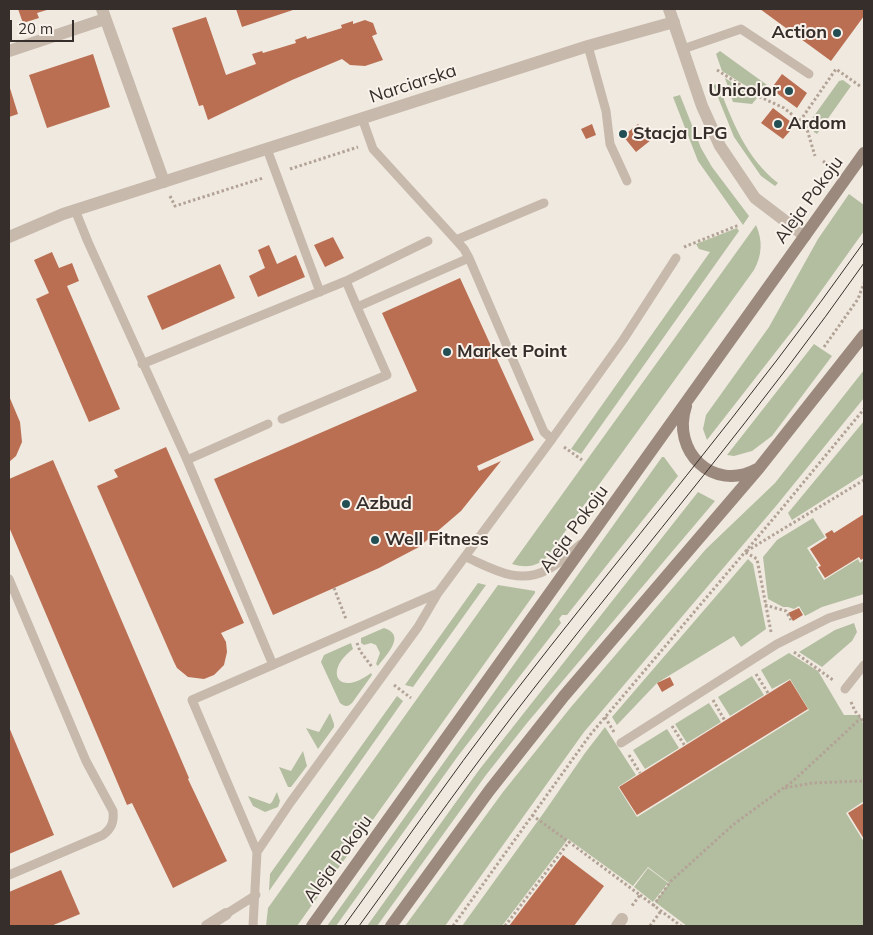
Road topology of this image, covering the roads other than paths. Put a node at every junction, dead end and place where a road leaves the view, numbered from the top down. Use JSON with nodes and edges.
{"nodes":[{"id":1,"x":669,"y":9,"type":"edge"},
{"id":2,"x":104,"y":14,"type":"edge"},
{"id":3,"x":674,"y":22,"type":"junction"},
{"id":4,"x":588,"y":46,"type":"junction"},
{"id":5,"x":683,"y":49,"type":"junction"},
{"id":6,"x":9,"y":51,"type":"edge"},
{"id":7,"x":808,"y":74,"type":"dead end"},
{"id":8,"x":362,"y":118,"type":"junction"},
{"id":9,"x":267,"y":149,"type":"junction"},
{"id":10,"x":864,"y":153,"type":"edge"},
{"id":11,"x":627,"y":181,"type":"dead end"},
{"id":12,"x":164,"y":182,"type":"junction"},
{"id":13,"x":544,"y":203,"type":"dead end"},
{"id":14,"x":75,"y":210,"type":"junction"},
{"id":15,"x":805,"y":236,"type":"junction"},
{"id":16,"x":9,"y":237,"type":"edge"},
{"id":17,"x":456,"y":240,"type":"junction"},
{"id":18,"x":428,"y":241,"type":"dead end"},
{"id":19,"x":469,"y":258,"type":"junction"},
{"id":20,"x":676,"y":258,"type":"dead end"},
{"id":21,"x":346,"y":281,"type":"junction"},
{"id":22,"x":320,"y":292,"type":"junction"},
{"id":23,"x":357,"y":307,"type":"junction"},
{"id":24,"x":864,"y":334,"type":"edge"},
{"id":25,"x":142,"y":364,"type":"junction"},
{"id":26,"x":687,"y":402,"type":"junction"},
{"id":27,"x":282,"y":419,"type":"dead end"},
{"id":28,"x":268,"y":424,"type":"dead end"},
{"id":29,"x":552,"y":439,"type":"junction"},
{"id":30,"x":187,"y":460,"type":"junction"},
{"id":31,"x":760,"y":468,"type":"junction"},
{"id":32,"x":589,"y":538,"type":"junction"},
{"id":33,"x":466,"y":557,"type":"junction"},
{"id":34,"x":9,"y":579,"type":"edge"},
{"id":35,"x":438,"y":593,"type":"junction"},
{"id":36,"x":864,"y":607,"type":"edge"},
{"id":37,"x":273,"y":665,"type":"junction"},
{"id":38,"x":864,"y":665,"type":"edge"},
{"id":39,"x":845,"y":689,"type":"road end"},
{"id":40,"x":621,"y":743,"type":"road end"},
{"id":41,"x":257,"y":852,"type":"junction"},
{"id":42,"x":9,"y":875,"type":"edge"},
{"id":43,"x":256,"y":895,"type":"junction"},
{"id":44,"x":226,"y":914,"type":"joint"},
{"id":45,"x":207,"y":926,"type":"edge"},
{"id":46,"x":253,"y":926,"type":"edge"},
{"id":47,"x":312,"y":926,"type":"edge"},
{"id":48,"x":391,"y":926,"type":"edge"}],
"edges":[{"from":1,"to":3,"type":"street"},
{"from":2,"to":6,"type":"street"},
{"from":2,"to":12,"type":"street"},
{"from":3,"to":4,"type":"street","name":"Narciarska"},
{"from":3,"to":5,"type":"street"},
{"from":4,"to":8,"type":"street","name":"Narciarska"},
{"from":4,"to":11,"type":"lane"},
{"from":5,"to":7,"type":"lane"},
{"from":5,"to":15,"type":"street"},
{"from":8,"to":9,"type":"street","name":"Narciarska"},
{"from":8,"to":17,"type":"lane"},
{"from":9,"to":12,"type":"street","name":"Narciarska"},
{"from":9,"to":22,"type":"lane"},
{"from":10,"to":15,"type":"main road","name":"Aleja Pokoju"},
{"from":12,"to":14,"type":"street","name":"Narciarska"},
{"from":13,"to":17,"type":"lane"},
{"from":14,"to":16,"type":"street","name":"Narciarska"},
{"from":14,"to":25,"type":"lane"},
{"from":15,"to":26,"type":"main road","name":"Aleja Pokoju"},
{"from":17,"to":19,"type":"lane"},
{"from":18,"to":21,"type":"lane"},
{"from":19,"to":23,"type":"lane"},
{"from":19,"to":29,"type":"lane"},
{"from":20,"to":29,"type":"lane"},
{"from":21,"to":22,"type":"lane"},
{"from":21,"to":23,"type":"lane"},
{"from":22,"to":25,"type":"lane"},
{"from":23,"to":27,"type":"lane"},
{"from":24,"to":31,"type":"main road"},
{"from":25,"to":30,"type":"lane"},
{"from":26,"to":31,"type":"main road"},
{"from":26,"to":32,"type":"main road","name":"Aleja Pokoju"},
{"from":28,"to":30,"type":"lane"},
{"from":29,"to":33,"type":"lane"},
{"from":30,"to":37,"type":"lane"},
{"from":31,"to":48,"type":"main road"},
{"from":32,"to":33,"type":"lane"},
{"from":32,"to":47,"type":"main road","name":"Aleja Pokoju"},
{"from":33,"to":35,"type":"lane"},
{"from":34,"to":42,"type":"lane"},
{"from":35,"to":37,"type":"lane"},
{"from":35,"to":41,"type":"lane"},
{"from":36,"to":40,"type":"lane"},
{"from":37,"to":41,"type":"lane"},
{"from":38,"to":39,"type":"lane"},
{"from":41,"to":43,"type":"lane"},
{"from":43,"to":44,"type":"lane"},
{"from":43,"to":46,"type":"lane"},
{"from":44,"to":45,"type":"street"}]}
